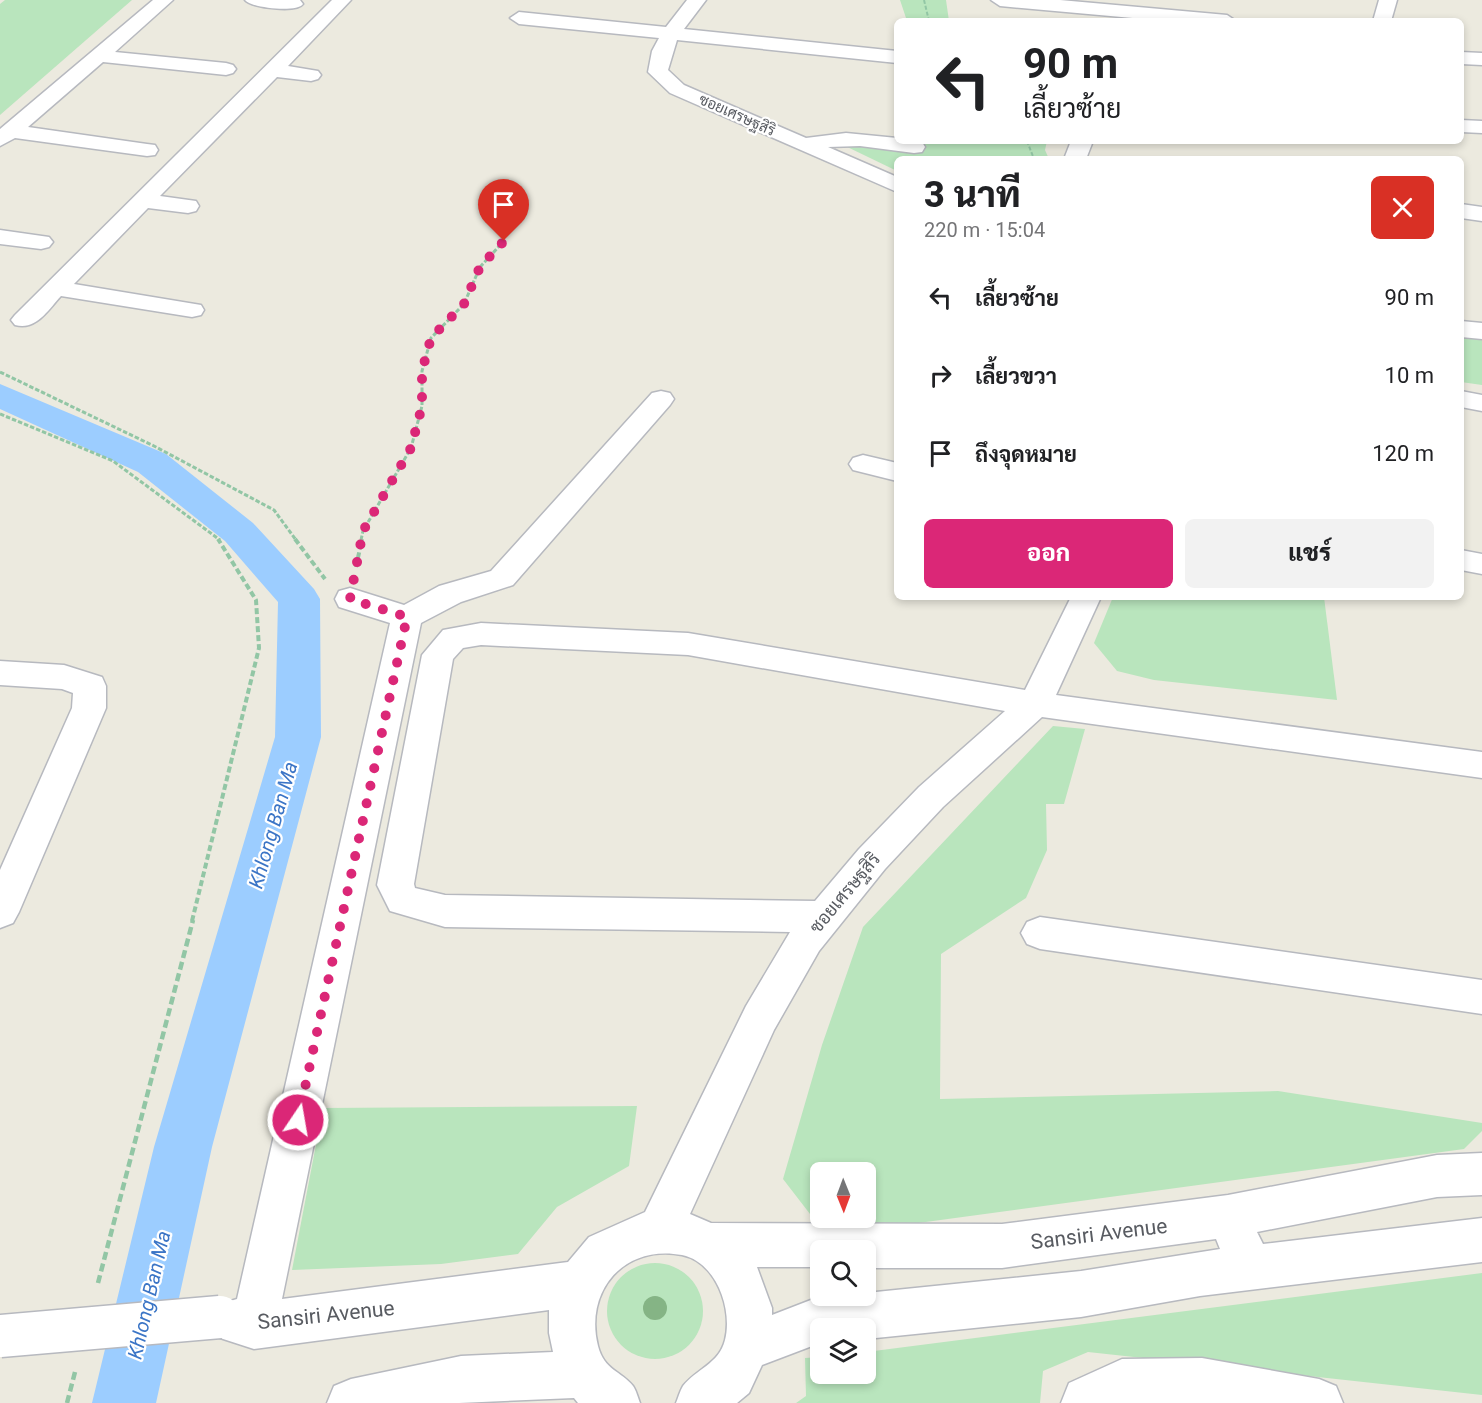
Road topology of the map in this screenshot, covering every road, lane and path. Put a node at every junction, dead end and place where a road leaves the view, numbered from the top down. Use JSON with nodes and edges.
{"nodes":[{"id":1,"x":164,"y":0,"type":"edge"},
{"id":2,"x":254,"y":0,"type":"edge"},
{"id":3,"x":342,"y":0,"type":"edge"},
{"id":4,"x":697,"y":0,"type":"edge"},
{"id":5,"x":924,"y":0,"type":"edge"},
{"id":6,"x":1000,"y":0,"type":"edge"},
{"id":7,"x":1388,"y":0,"type":"edge"},
{"id":8,"x":294,"y":4,"type":"dead end"},
{"id":9,"x":1138,"y":12,"type":"edge"},
{"id":10,"x":519,"y":18,"type":"dead end"},
{"id":11,"x":928,"y":18,"type":"edge"},
{"id":12,"x":1197,"y":18,"type":"edge"},
{"id":13,"x":1383,"y":18,"type":"edge"},
{"id":14,"x":670,"y":34,"type":"junction"},
{"id":15,"x":99,"y":56,"type":"junction"},
{"id":16,"x":894,"y":57,"type":"edge"},
{"id":17,"x":1464,"y":58,"type":"edge"},
{"id":18,"x":1482,"y":59,"type":"edge"},
{"id":19,"x":226,"y":69,"type":"dead end"},
{"id":20,"x":272,"y":70,"type":"junction"},
{"id":21,"x":311,"y":75,"type":"dead end"},
{"id":22,"x":1464,"y":126,"type":"edge"},
{"id":23,"x":1482,"y":127,"type":"edge"},
{"id":24,"x":5,"y":136,"type":"edge"},
{"id":25,"x":894,"y":144,"type":"edge"},
{"id":26,"x":897,"y":144,"type":"edge"},
{"id":27,"x":804,"y":145,"type":"junction"},
{"id":28,"x":914,"y":147,"type":"dead end"},
{"id":29,"x":147,"y":150,"type":"dead end"},
{"id":30,"x":894,"y":184,"type":"edge"},
{"id":31,"x":142,"y":201,"type":"junction"},
{"id":32,"x":188,"y":206,"type":"dead end"},
{"id":33,"x":1464,"y":211,"type":"edge"},
{"id":34,"x":1482,"y":214,"type":"edge"},
{"id":35,"x":0,"y":237,"type":"edge"},
{"id":36,"x":504,"y":241,"type":"dead end"},
{"id":37,"x":41,"y":242,"type":"dead end"},
{"id":38,"x":55,"y":288,"type":"junction"},
{"id":39,"x":192,"y":310,"type":"dead end"},
{"id":40,"x":24,"y":320,"type":"dead end"},
{"id":41,"x":1464,"y":329,"type":"edge"},
{"id":42,"x":1482,"y":331,"type":"edge"},
{"id":43,"x":0,"y":372,"type":"edge"},
{"id":44,"x":661,"y":399,"type":"dead end"},
{"id":45,"x":1464,"y":400,"type":"edge"},
{"id":46,"x":1482,"y":403,"type":"edge"},
{"id":47,"x":0,"y":414,"type":"edge"},
{"id":48,"x":863,"y":464,"type":"dead end"},
{"id":49,"x":894,"y":470,"type":"edge"},
{"id":50,"x":1464,"y":561,"type":"edge"},
{"id":51,"x":1482,"y":564,"type":"edge"},
{"id":52,"x":350,"y":599,"type":"junction"},
{"id":53,"x":1085,"y":600,"type":"edge"},
{"id":54,"x":407,"y":617,"type":"junction"},
{"id":55,"x":0,"y":672,"type":"edge"},
{"id":56,"x":1035,"y":704,"type":"junction"},
{"id":57,"x":1482,"y":765,"type":"edge"},
{"id":58,"x":0,"y":912,"type":"edge"},
{"id":59,"x":824,"y":917,"type":"junction"},
{"id":60,"x":1040,"y":933,"type":"dead end"},
{"id":61,"x":1482,"y":997,"type":"edge"},
{"id":62,"x":1482,"y":1174,"type":"edge"},
{"id":63,"x":1228,"y":1216,"type":"junction"},
{"id":64,"x":659,"y":1232,"type":"junction"},
{"id":65,"x":1482,"y":1240,"type":"edge"},
{"id":66,"x":711,"y":1245,"type":"junction"},
{"id":67,"x":1251,"y":1268,"type":"junction"},
{"id":68,"x":580,"y":1283,"type":"junction"},
{"id":69,"x":96,"y":1289,"type":"dead end"},
{"id":70,"x":237,"y":1321,"type":"junction"},
{"id":71,"x":0,"y":1336,"type":"edge"},
{"id":72,"x":747,"y":1348,"type":"junction"},
{"id":73,"x":76,"y":1369,"type":"dead end"},
{"id":74,"x":600,"y":1388,"type":"edge"},
{"id":75,"x":67,"y":1403,"type":"edge"},
{"id":76,"x":351,"y":1403,"type":"edge"},
{"id":77,"x":700,"y":1403,"type":"edge"},
{"id":78,"x":1085,"y":1403,"type":"edge"},
{"id":79,"x":1319,"y":1403,"type":"edge"}],
"edges":[{"from":1,"to":15,"type":"street"},
{"from":2,"to":8,"type":"street"},
{"from":3,"to":20,"type":"street"},
{"from":4,"to":14,"type":"street","name":"ซอยเศรษฐสิริ"},
{"from":5,"to":11,"type":"path"},
{"from":6,"to":9,"type":"street"},
{"from":7,"to":13,"type":"street"},
{"from":9,"to":12,"type":"street"},
{"from":10,"to":14,"type":"street"},
{"from":14,"to":16,"type":"street"},
{"from":14,"to":27,"type":"street","name":"ซอยเศรษฐสิริ"},
{"from":15,"to":19,"type":"street"},
{"from":15,"to":24,"type":"street"},
{"from":17,"to":18,"type":"street"},
{"from":20,"to":21,"type":"street"},
{"from":20,"to":31,"type":"street"},
{"from":22,"to":23,"type":"street"},
{"from":24,"to":29,"type":"street"},
{"from":25,"to":27,"type":"street"},
{"from":26,"to":28,"type":"street"},
{"from":27,"to":30,"type":"street","name":"ซอยเศรษฐสิริ"},
{"from":31,"to":32,"type":"street"},
{"from":31,"to":38,"type":"street"},
{"from":33,"to":34,"type":"street"},
{"from":35,"to":37,"type":"street"},
{"from":36,"to":52,"type":"path"},
{"from":38,"to":39,"type":"street"},
{"from":38,"to":40,"type":"street"},
{"from":41,"to":42,"type":"street"},
{"from":43,"to":52,"type":"path"},
{"from":44,"to":54,"type":"street"},
{"from":45,"to":46,"type":"street"},
{"from":47,"to":69,"type":"path"},
{"from":48,"to":49,"type":"street"},
{"from":50,"to":51,"type":"street"},
{"from":52,"to":54,"type":"street"},
{"from":53,"to":56,"type":"street","name":"ซอยเศรษฐสิริ"},
{"from":54,"to":70,"type":"street"},
{"from":55,"to":58,"type":"street"},
{"from":56,"to":57,"type":"street"},
{"from":56,"to":59,"type":"street","name":"ซอยเศรษฐสิริ"},
{"from":56,"to":59,"type":"street"},
{"from":59,"to":64,"type":"street","name":"ซอยเศรษฐสิริ"},
{"from":60,"to":61,"type":"street"},
{"from":62,"to":63,"type":"street","name":"Sansiri Avenue"},
{"from":63,"to":66,"type":"street","name":"Sansiri Avenue"},
{"from":63,"to":67,"type":"street"},
{"from":64,"to":66,"type":"street"},
{"from":64,"to":68,"type":"street"},
{"from":65,"to":67,"type":"street"},
{"from":66,"to":72,"type":"street"},
{"from":67,"to":72,"type":"street"},
{"from":68,"to":70,"type":"street","name":"Sansiri Avenue"},
{"from":68,"to":74,"type":"street"},
{"from":70,"to":71,"type":"street","name":"Sansiri Avenue","bridge":true},
{"from":72,"to":77,"type":"street"},
{"from":73,"to":75,"type":"path"},
{"from":74,"to":76,"type":"street"},
{"from":78,"to":79,"type":"street"}]}
